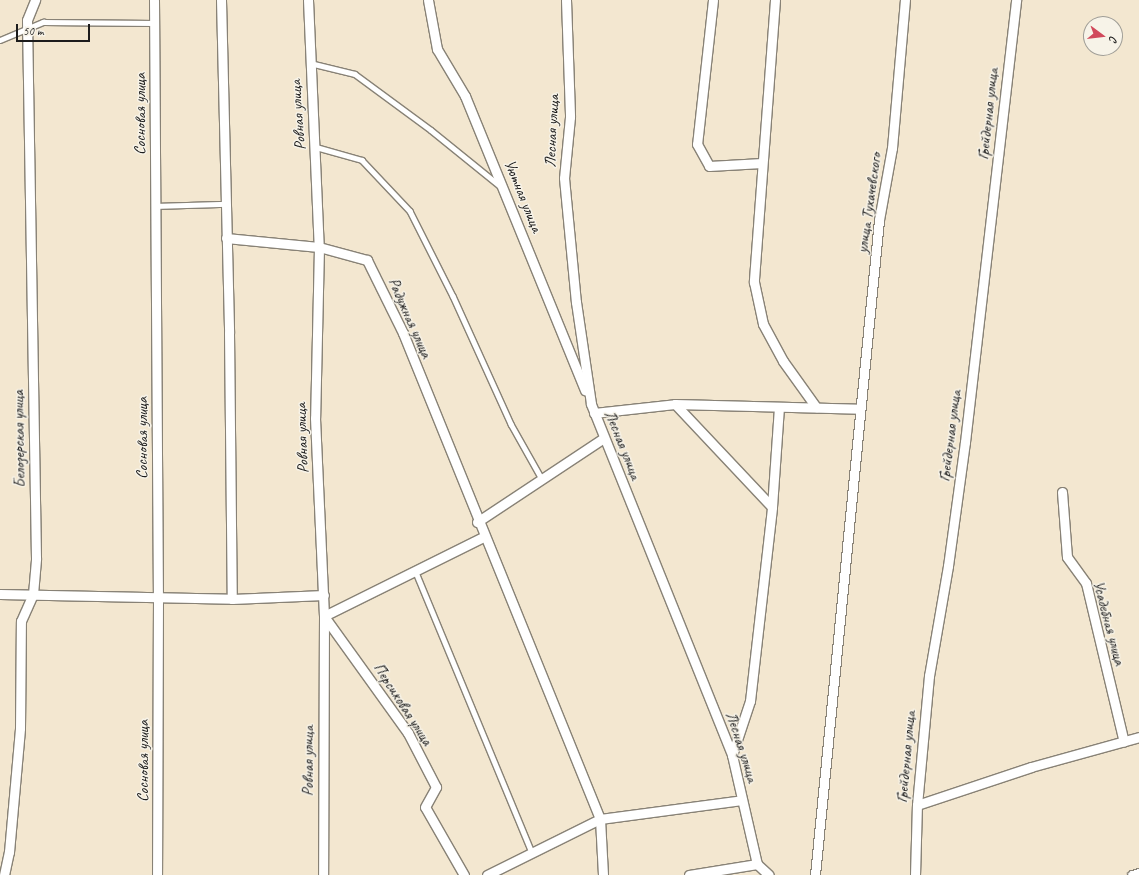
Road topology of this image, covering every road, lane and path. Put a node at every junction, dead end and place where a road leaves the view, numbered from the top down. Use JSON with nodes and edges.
{"nodes":[{"id":1,"x":35,"y":0,"type":"edge"},
{"id":2,"x":154,"y":0,"type":"edge"},
{"id":3,"x":221,"y":0,"type":"edge"},
{"id":4,"x":308,"y":0,"type":"edge"},
{"id":5,"x":428,"y":0,"type":"edge"},
{"id":6,"x":566,"y":0,"type":"edge"},
{"id":7,"x":713,"y":0,"type":"edge"},
{"id":8,"x":775,"y":0,"type":"edge"},
{"id":9,"x":905,"y":0,"type":"edge"},
{"id":10,"x":1016,"y":0,"type":"edge"},
{"id":11,"x":154,"y":23,"type":"junction"},
{"id":12,"x":27,"y":28,"type":"junction"},
{"id":13,"x":0,"y":40,"type":"edge"},
{"id":14,"x":309,"y":62,"type":"junction"},
{"id":15,"x":316,"y":147,"type":"junction"},
{"id":16,"x":762,"y":163,"type":"junction"},
{"id":17,"x":503,"y":189,"type":"junction"},
{"id":18,"x":225,"y":204,"type":"junction"},
{"id":19,"x":156,"y":206,"type":"junction"},
{"id":20,"x":226,"y":238,"type":"junction"},
{"id":21,"x":319,"y":247,"type":"junction"},
{"id":22,"x":675,"y":404,"type":"junction"},
{"id":23,"x":816,"y":406,"type":"junction"},
{"id":24,"x":779,"y":407,"type":"junction"},
{"id":25,"x":592,"y":408,"type":"junction"},
{"id":26,"x":860,"y":409,"type":"junction"},
{"id":27,"x":604,"y":438,"type":"junction"},
{"id":28,"x":542,"y":479,"type":"junction"},
{"id":29,"x":1062,"y":492,"type":"dead end"},
{"id":30,"x":772,"y":507,"type":"junction"},
{"id":31,"x":477,"y":522,"type":"junction"},
{"id":32,"x":484,"y":537,"type":"junction"},
{"id":33,"x":415,"y":570,"type":"junction"},
{"id":34,"x":0,"y":594,"type":"edge"},
{"id":35,"x":33,"y":594,"type":"junction"},
{"id":36,"x":324,"y":595,"type":"junction"},
{"id":37,"x":158,"y":598,"type":"junction"},
{"id":38,"x":232,"y":599,"type":"junction"},
{"id":39,"x":324,"y":616,"type":"junction"},
{"id":40,"x":1139,"y":737,"type":"edge"},
{"id":41,"x":1124,"y":742,"type":"junction"},
{"id":42,"x":732,"y":755,"type":"junction"},
{"id":43,"x":742,"y":800,"type":"junction"},
{"id":44,"x":917,"y":805,"type":"junction"},
{"id":45,"x":600,"y":819,"type":"junction"},
{"id":46,"x":532,"y":852,"type":"junction"},
{"id":47,"x":757,"y":864,"type":"junction"},
{"id":48,"x":1139,"y":873,"type":"edge"},
{"id":49,"x":4,"y":875,"type":"edge"},
{"id":50,"x":157,"y":875,"type":"edge"},
{"id":51,"x":323,"y":875,"type":"edge"},
{"id":52,"x":464,"y":875,"type":"edge"},
{"id":53,"x":487,"y":875,"type":"edge"},
{"id":54,"x":603,"y":875,"type":"edge"},
{"id":55,"x":689,"y":875,"type":"edge"},
{"id":56,"x":769,"y":875,"type":"edge"},
{"id":57,"x":815,"y":875,"type":"edge"},
{"id":58,"x":915,"y":875,"type":"edge"},
{"id":59,"x":1132,"y":875,"type":"edge"}],
"edges":[{"from":1,"to":12,"type":"street","name":"Белозерская улица"},
{"from":2,"to":11,"type":"street","name":"Сосновая улица"},
{"from":3,"to":18,"type":"street"},
{"from":4,"to":14,"type":"street","name":"Ровная улица"},
{"from":5,"to":17,"type":"street","name":"Уютная улица"},
{"from":6,"to":25,"type":"street","name":"Лесная улица"},
{"from":7,"to":16,"type":"street"},
{"from":8,"to":16,"type":"street"},
{"from":9,"to":26,"type":"street","name":"улица Тухачевского"},
{"from":10,"to":44,"type":"street","name":"Грейдерная улица"},
{"from":11,"to":12,"type":"lane"},
{"from":11,"to":19,"type":"street","name":"Сосновая улица"},
{"from":12,"to":13,"type":"lane"},
{"from":12,"to":35,"type":"street","name":"Белозерская улица"},
{"from":14,"to":15,"type":"street","name":"Ровная улица"},
{"from":14,"to":17,"type":"lane"},
{"from":15,"to":21,"type":"street","name":"Ровная улица"},
{"from":15,"to":28,"type":"lane"},
{"from":16,"to":23,"type":"street"},
{"from":17,"to":25,"type":"street","name":"Уютная улица"},
{"from":18,"to":19,"type":"lane"},
{"from":18,"to":20,"type":"street"},
{"from":19,"to":37,"type":"street","name":"Сосновая улица"},
{"from":20,"to":21,"type":"street","name":"Радужная улица"},
{"from":20,"to":38,"type":"street"},
{"from":21,"to":31,"type":"street","name":"Радужная улица"},
{"from":21,"to":36,"type":"street","name":"Ровная улица"},
{"from":22,"to":24,"type":"street"},
{"from":22,"to":25,"type":"street"},
{"from":22,"to":30,"type":"street"},
{"from":23,"to":24,"type":"street"},
{"from":23,"to":26,"type":"street"},
{"from":24,"to":30,"type":"street"},
{"from":25,"to":27,"type":"street","name":"Лесная улица"},
{"from":26,"to":57,"type":"street"},
{"from":27,"to":28,"type":"street"},
{"from":27,"to":42,"type":"street","name":"Лесная улица"},
{"from":28,"to":31,"type":"street"},
{"from":29,"to":41,"type":"street","name":"Усадебная улица"},
{"from":30,"to":42,"type":"street"},
{"from":31,"to":32,"type":"street"},
{"from":32,"to":33,"type":"street"},
{"from":32,"to":45,"type":"street"},
{"from":33,"to":39,"type":"street"},
{"from":33,"to":46,"type":"lane"},
{"from":34,"to":35,"type":"street"},
{"from":35,"to":37,"type":"street"},
{"from":35,"to":49,"type":"street","name":"Белозерская улица"},
{"from":36,"to":38,"type":"street"},
{"from":36,"to":39,"type":"street","name":"Ровная улица"},
{"from":37,"to":38,"type":"street"},
{"from":37,"to":50,"type":"street","name":"Сосновая улица"},
{"from":39,"to":51,"type":"street","name":"Ровная улица"},
{"from":39,"to":52,"type":"street","name":"Персиковая улица"},
{"from":40,"to":41,"type":"street"},
{"from":41,"to":44,"type":"street"},
{"from":42,"to":43,"type":"street","name":"Лесная улица"},
{"from":43,"to":45,"type":"street"},
{"from":43,"to":47,"type":"street","name":"Лесная улица"},
{"from":44,"to":58,"type":"street","name":"Грейдерная улица"},
{"from":45,"to":46,"type":"street"},
{"from":45,"to":54,"type":"street"},
{"from":46,"to":53,"type":"street"},
{"from":47,"to":55,"type":"street"},
{"from":47,"to":56,"type":"street"},
{"from":48,"to":59,"type":"street"}]}
